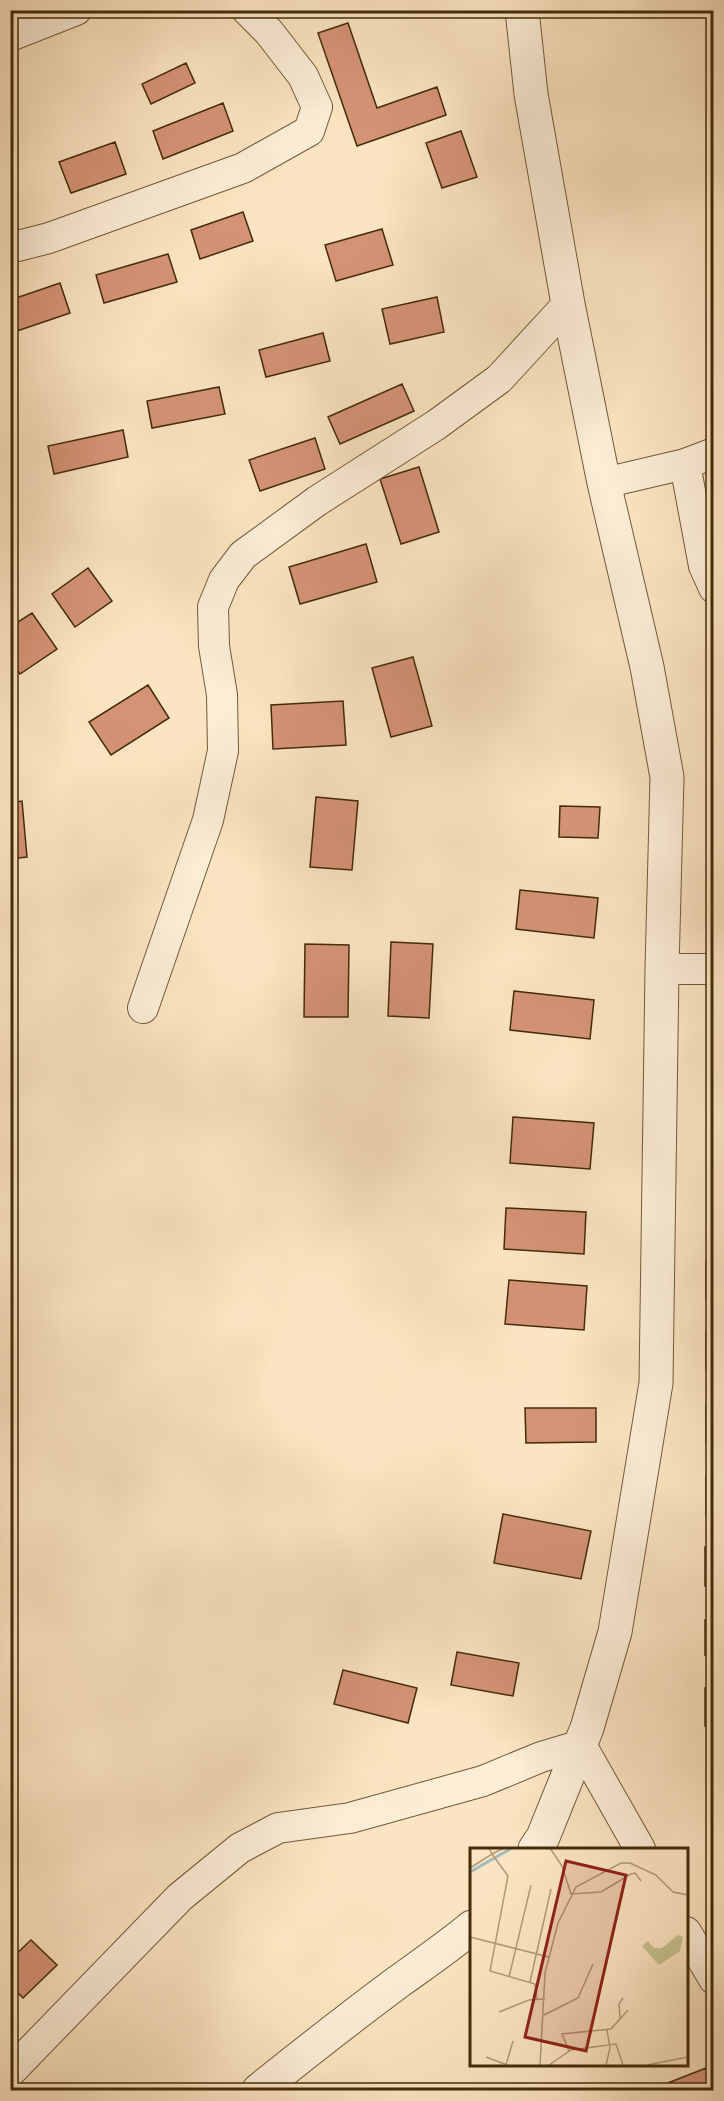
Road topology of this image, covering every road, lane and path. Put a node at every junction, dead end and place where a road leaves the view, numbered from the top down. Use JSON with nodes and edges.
{"nodes":[{"id":1,"x":76,"y":10,"type":"edge"},
{"id":2,"x":247,"y":10,"type":"edge"},
{"id":3,"x":522,"y":10,"type":"edge"},
{"id":4,"x":10,"y":36,"type":"edge"},
{"id":5,"x":10,"y":248,"type":"edge"},
{"id":6,"x":567,"y":304,"type":"junction"},
{"id":7,"x":714,"y":453,"type":"edge"},
{"id":8,"x":684,"y":464,"type":"junction"},
{"id":9,"x":603,"y":483,"type":"junction"},
{"id":10,"x":714,"y":588,"type":"edge"},
{"id":11,"x":662,"y":969,"type":"junction"},
{"id":12,"x":714,"y":969,"type":"edge"},
{"id":13,"x":143,"y":1008,"type":"dead end"},
{"id":14,"x":581,"y":1745,"type":"junction"},
{"id":15,"x":536,"y":1848,"type":"edge"},
{"id":16,"x":639,"y":1848,"type":"edge"},
{"id":17,"x":470,"y":1929,"type":"edge"},
{"id":18,"x":688,"y":1934,"type":"edge"},
{"id":19,"x":714,"y":1979,"type":"edge"},
{"id":20,"x":10,"y":2072,"type":"edge"},
{"id":21,"x":260,"y":2091,"type":"edge"}],
"edges":[{"from":1,"to":4,"type":"street"},
{"from":2,"to":5,"type":"street"},
{"from":3,"to":6,"type":"street"},
{"from":6,"to":9,"type":"street"},
{"from":6,"to":13,"type":"street"},
{"from":7,"to":8,"type":"street"},
{"from":8,"to":9,"type":"street"},
{"from":8,"to":10,"type":"street"},
{"from":9,"to":11,"type":"street"},
{"from":11,"to":12,"type":"street"},
{"from":11,"to":14,"type":"street"},
{"from":14,"to":15,"type":"street"},
{"from":14,"to":16,"type":"street"},
{"from":14,"to":20,"type":"street"},
{"from":17,"to":21,"type":"street"},
{"from":18,"to":19,"type":"street"}]}
